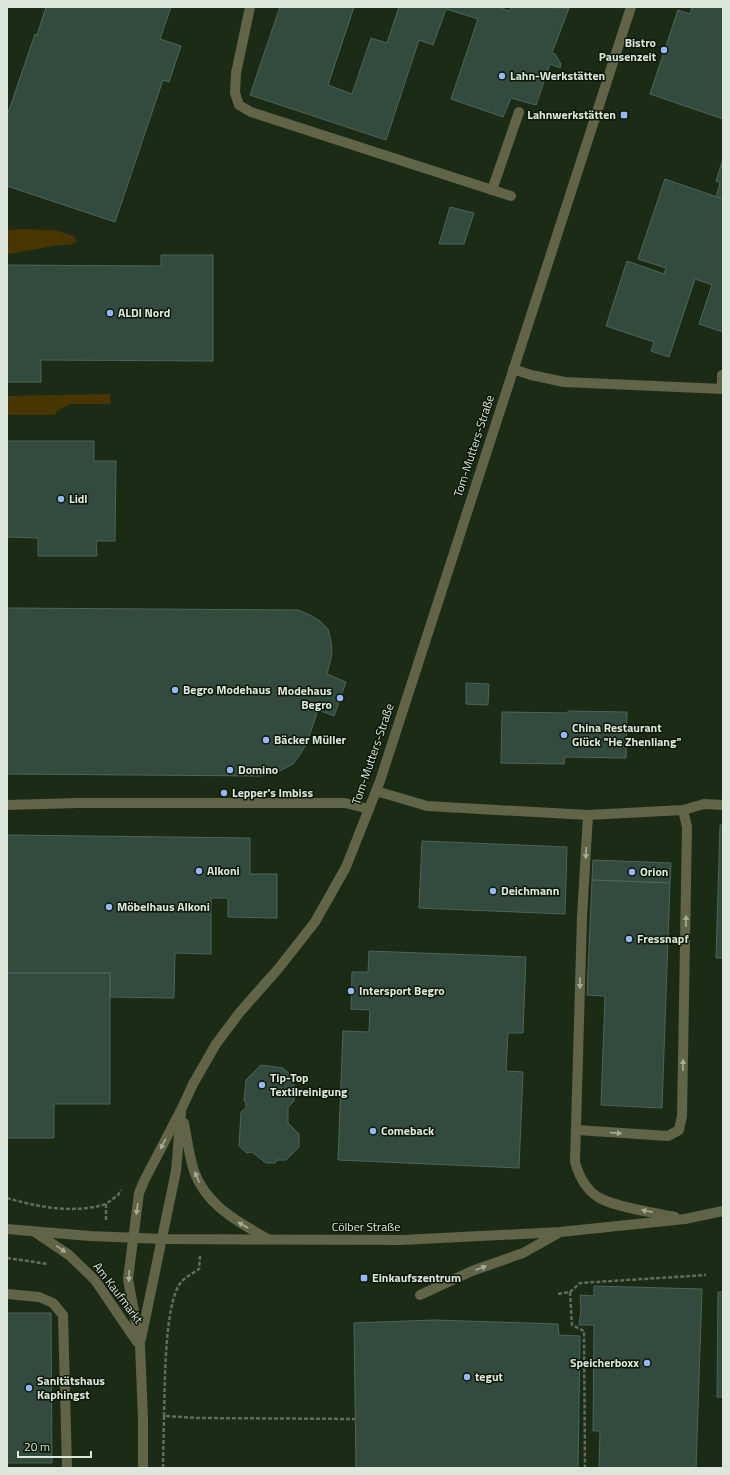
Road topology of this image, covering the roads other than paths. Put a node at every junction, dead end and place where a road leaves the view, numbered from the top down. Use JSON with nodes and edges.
{"nodes":[{"id":1,"x":250,"y":7,"type":"edge"},
{"id":2,"x":631,"y":7,"type":"edge"},
{"id":3,"x":518,"y":112,"type":"dead end"},
{"id":4,"x":492,"y":190,"type":"junction"},
{"id":5,"x":511,"y":196,"type":"dead end"},
{"id":6,"x":513,"y":369,"type":"junction"},
{"id":7,"x":722,"y":375,"type":"dead end"},
{"id":8,"x":722,"y":389,"type":"edge"},
{"id":9,"x":376,"y":791,"type":"junction"},
{"id":10,"x":7,"y":805,"type":"edge"},
{"id":11,"x":723,"y":805,"type":"edge"},
{"id":12,"x":369,"y":809,"type":"junction"},
{"id":13,"x":683,"y":810,"type":"junction"},
{"id":14,"x":588,"y":814,"type":"junction"},
{"id":15,"x":182,"y":1109,"type":"junction"},
{"id":16,"x":577,"y":1130,"type":"junction"},
{"id":17,"x":723,"y":1211,"type":"edge"},
{"id":18,"x":685,"y":1219,"type":"junction"},
{"id":19,"x":7,"y":1229,"type":"edge"},
{"id":20,"x":34,"y":1231,"type":"junction"},
{"id":21,"x":560,"y":1232,"type":"junction"},
{"id":22,"x":133,"y":1238,"type":"junction"},
{"id":23,"x":163,"y":1239,"type":"junction"},
{"id":24,"x":268,"y":1239,"type":"junction"},
{"id":25,"x":7,"y":1294,"type":"edge"},
{"id":26,"x":420,"y":1295,"type":"dead end"},
{"id":27,"x":140,"y":1345,"type":"junction"},
{"id":28,"x":67,"y":1468,"type":"edge"},
{"id":29,"x":143,"y":1468,"type":"edge"}],
"edges":[{"from":1,"to":4,"type":"street"},
{"from":2,"to":6,"type":"street","name":"Tom-Mutters-Straße"},
{"from":3,"to":4,"type":"street"},
{"from":4,"to":5,"type":"street"},
{"from":6,"to":8,"type":"street"},
{"from":6,"to":9,"type":"street","name":"Tom-Mutters-Straße"},
{"from":7,"to":8,"type":"street"},
{"from":9,"to":12,"type":"street","name":"Tom-Mutters-Straße"},
{"from":9,"to":14,"type":"street"},
{"from":10,"to":12,"type":"street"},
{"from":11,"to":13,"type":"street"},
{"from":12,"to":15,"type":"street","name":"Tom-Mutters-Straße"},
{"from":13,"to":14,"type":"street"},
{"from":16,"to":13,"type":"street","one_way":true},
{"from":14,"to":16,"type":"street","one_way":true},
{"from":15,"to":22,"type":"street","name":"Tom-Mutters-Straße","one_way":true},
{"from":15,"to":23,"type":"street","name":"Tom-Mutters-Straße"},
{"from":24,"to":15,"type":"street","one_way":true},
{"from":18,"to":16,"type":"street","one_way":true},
{"from":17,"to":18,"type":"street","name":"Cölber Straße"},
{"from":18,"to":21,"type":"street","name":"Cölber Straße"},
{"from":19,"to":20,"type":"street","name":"Cölber Straße"},
{"from":20,"to":22,"type":"street","name":"Cölber Straße"},
{"from":20,"to":27,"type":"street","name":"Am Kaufmarkt","one_way":true},
{"from":21,"to":24,"type":"street","name":"Cölber Straße"},
{"from":26,"to":21,"type":"street","one_way":true},
{"from":22,"to":23,"type":"street","name":"Cölber Straße"},
{"from":22,"to":27,"type":"street","name":"Am Kaufmarkt","one_way":true},
{"from":23,"to":24,"type":"street","name":"Cölber Straße"},
{"from":23,"to":27,"type":"street","name":"Am Kaufmarkt"},
{"from":25,"to":28,"type":"street"},
{"from":27,"to":29,"type":"street","name":"Am Kaufmarkt"}]}
